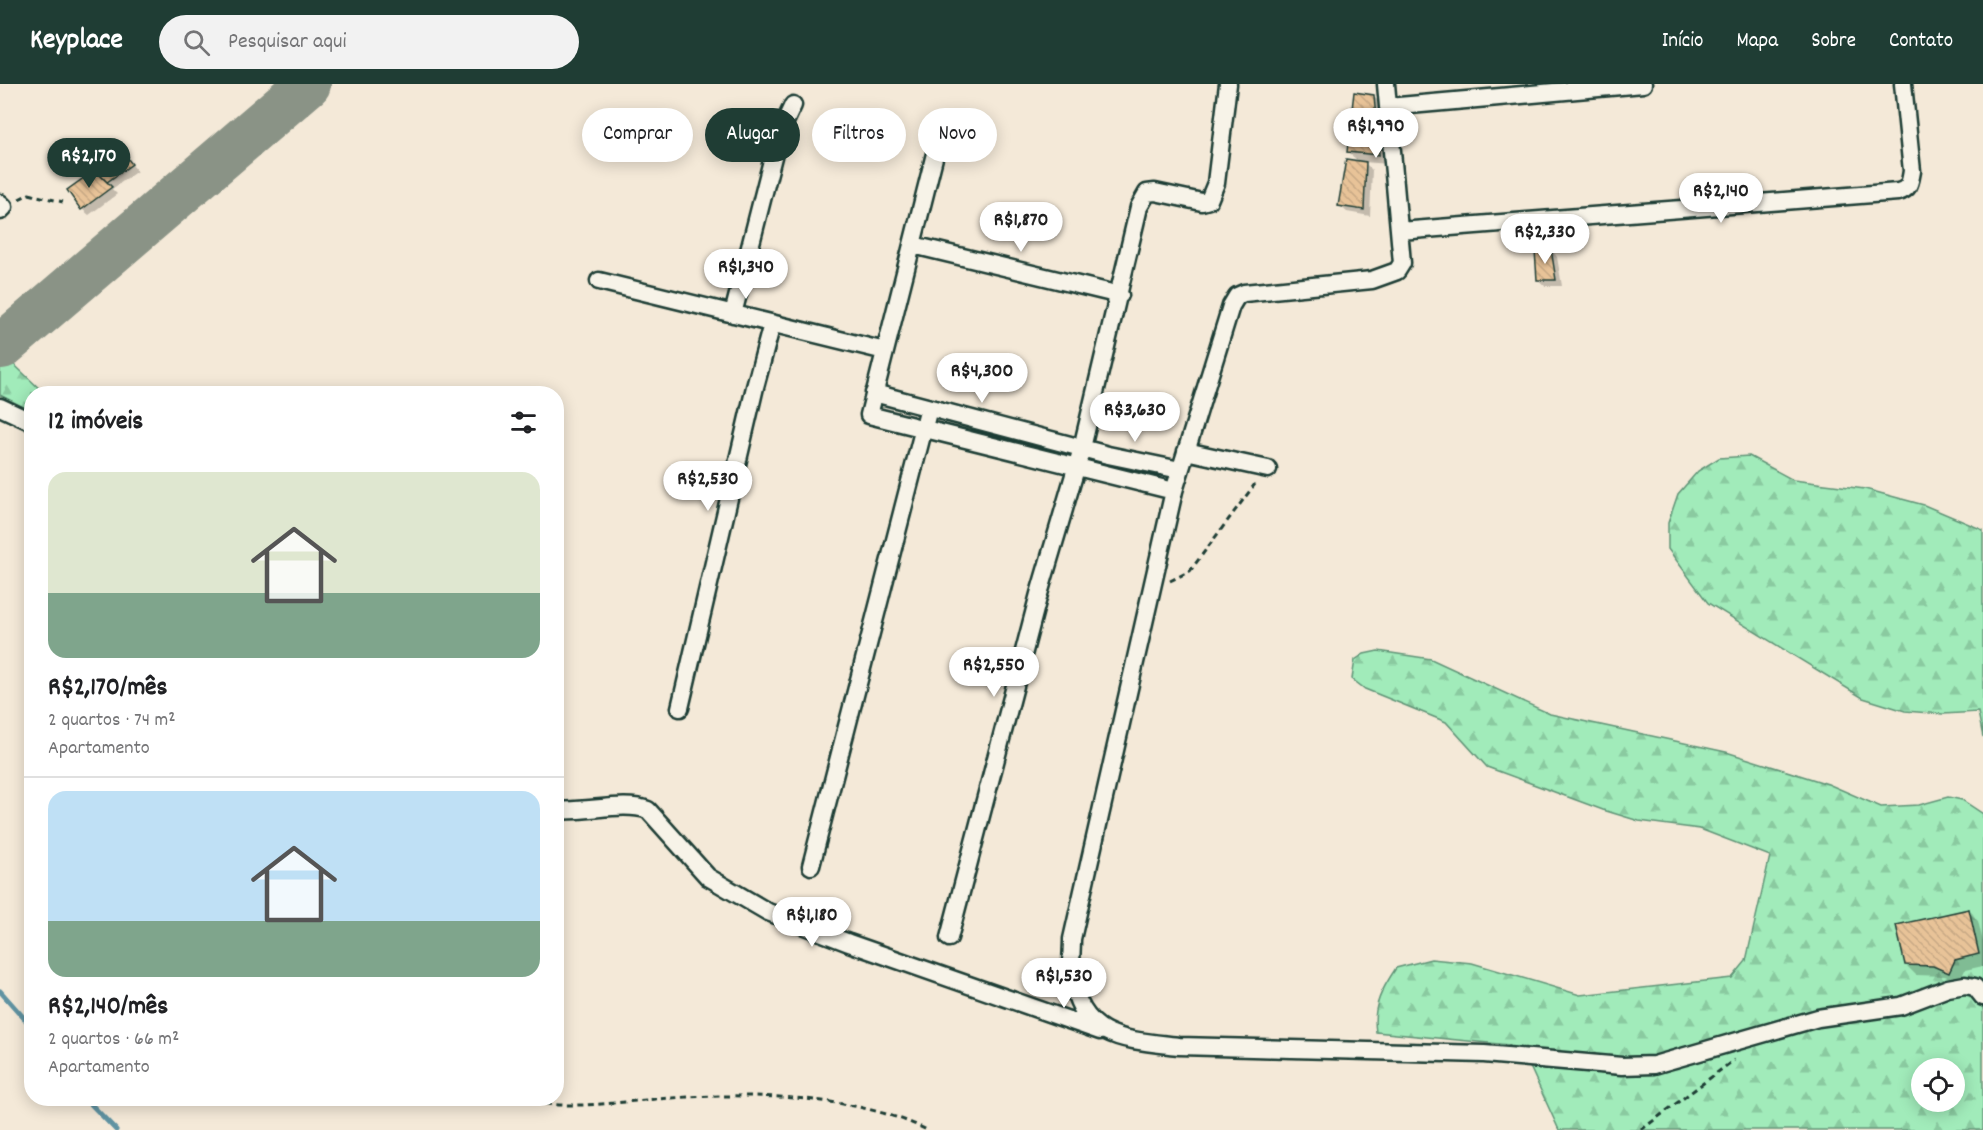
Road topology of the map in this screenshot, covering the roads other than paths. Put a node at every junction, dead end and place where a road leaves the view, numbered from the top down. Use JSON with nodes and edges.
{"nodes":[{"id":1,"x":1228,"y":84,"type":"edge"},
{"id":2,"x":1386,"y":84,"type":"edge"},
{"id":3,"x":1643,"y":84,"type":"edge"},
{"id":4,"x":1904,"y":84,"type":"edge"},
{"id":5,"x":793,"y":105,"type":"dead end"},
{"id":6,"x":1388,"y":107,"type":"junction"},
{"id":7,"x":933,"y":162,"type":"edge"},
{"id":8,"x":1400,"y":231,"type":"junction"},
{"id":9,"x":913,"y":245,"type":"junction"},
{"id":10,"x":599,"y":281,"type":"dead end"},
{"id":11,"x":1120,"y":295,"type":"junction"},
{"id":12,"x":733,"y":314,"type":"junction"},
{"id":13,"x":772,"y":324,"type":"junction"},
{"id":14,"x":885,"y":351,"type":"junction"},
{"id":15,"x":874,"y":393,"type":"junction"},
{"id":16,"x":0,"y":407,"type":"edge"},
{"id":17,"x":929,"y":408,"type":"junction"},
{"id":18,"x":24,"y":418,"type":"edge"},
{"id":19,"x":924,"y":429,"type":"junction"},
{"id":20,"x":1082,"y":448,"type":"junction"},
{"id":21,"x":1186,"y":451,"type":"junction"},
{"id":22,"x":1076,"y":467,"type":"junction"},
{"id":23,"x":1268,"y":469,"type":"road end"},
{"id":24,"x":1180,"y":470,"type":"junction"},
{"id":25,"x":1174,"y":490,"type":"junction"},
{"id":26,"x":680,"y":708,"type":"dead end"},
{"id":27,"x":564,"y":811,"type":"edge"},
{"id":28,"x":811,"y":866,"type":"dead end"},
{"id":29,"x":949,"y":938,"type":"dead end"},
{"id":30,"x":1983,"y":997,"type":"edge"},
{"id":31,"x":1102,"y":1032,"type":"junction"}],
"edges":[{"from":1,"to":11,"type":"street"},
{"from":2,"to":6,"type":"street"},
{"from":3,"to":6,"type":"street"},
{"from":4,"to":8,"type":"street"},
{"from":5,"to":12,"type":"street"},
{"from":6,"to":8,"type":"street"},
{"from":7,"to":9,"type":"street"},
{"from":8,"to":21,"type":"street"},
{"from":9,"to":11,"type":"street"},
{"from":9,"to":14,"type":"street"},
{"from":10,"to":12,"type":"street"},
{"from":11,"to":20,"type":"street"},
{"from":12,"to":13,"type":"street"},
{"from":13,"to":14,"type":"street"},
{"from":13,"to":26,"type":"street"},
{"from":14,"to":15,"type":"street"},
{"from":15,"to":17,"type":"street"},
{"from":15,"to":19,"type":"street"},
{"from":16,"to":18,"type":"street"},
{"from":17,"to":19,"type":"street"},
{"from":17,"to":20,"type":"street"},
{"from":19,"to":22,"type":"street"},
{"from":19,"to":28,"type":"street"},
{"from":20,"to":22,"type":"street"},
{"from":20,"to":24,"type":"street"},
{"from":21,"to":23,"type":"street"},
{"from":21,"to":24,"type":"street"},
{"from":22,"to":25,"type":"street"},
{"from":22,"to":29,"type":"street"},
{"from":24,"to":25,"type":"street"},
{"from":25,"to":31,"type":"street"},
{"from":27,"to":31,"type":"street"},
{"from":30,"to":31,"type":"street"}]}
